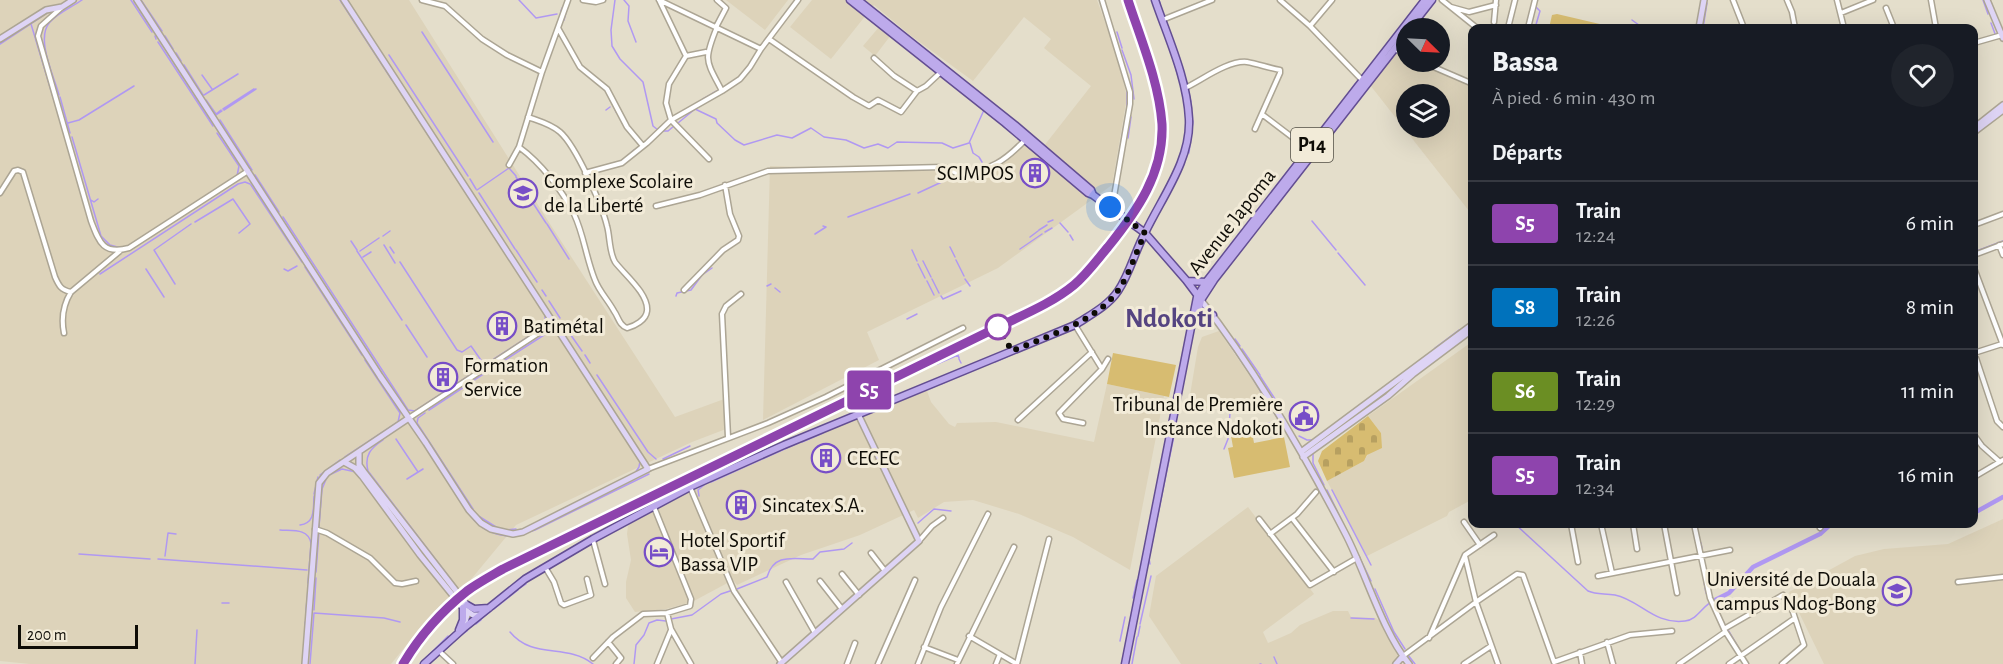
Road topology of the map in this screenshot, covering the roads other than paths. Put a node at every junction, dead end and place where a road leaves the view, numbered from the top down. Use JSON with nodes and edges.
{"nodes":[{"id":1,"x":73,"y":0,"type":"edge"},
{"id":2,"x":137,"y":0,"type":"edge"},
{"id":3,"x":344,"y":0,"type":"edge"},
{"id":4,"x":422,"y":0,"type":"edge"},
{"id":5,"x":568,"y":0,"type":"edge"},
{"id":6,"x":583,"y":0,"type":"edge"},
{"id":7,"x":603,"y":0,"type":"edge"},
{"id":8,"x":659,"y":0,"type":"edge"},
{"id":9,"x":717,"y":0,"type":"edge"},
{"id":10,"x":798,"y":0,"type":"edge"},
{"id":11,"x":850,"y":0,"type":"edge"},
{"id":12,"x":858,"y":0,"type":"edge"},
{"id":13,"x":1102,"y":0,"type":"edge"},
{"id":14,"x":1155,"y":0,"type":"edge"},
{"id":15,"x":1212,"y":0,"type":"edge"},
{"id":16,"x":1280,"y":0,"type":"edge"},
{"id":17,"x":1332,"y":0,"type":"edge"},
{"id":18,"x":1425,"y":0,"type":"edge"},
{"id":19,"x":1432,"y":0,"type":"edge"},
{"id":20,"x":1442,"y":0,"type":"edge"},
{"id":21,"x":1515,"y":0,"type":"edge"},
{"id":22,"x":1535,"y":0,"type":"edge"},
{"id":23,"x":1704,"y":0,"type":"edge"},
{"id":24,"x":1733,"y":0,"type":"edge"},
{"id":25,"x":1787,"y":0,"type":"edge"},
{"id":26,"x":1837,"y":0,"type":"edge"},
{"id":27,"x":1873,"y":0,"type":"edge"},
{"id":28,"x":1930,"y":0,"type":"edge"},
{"id":29,"x":1987,"y":0,"type":"edge"},
{"id":30,"x":1496,"y":3,"type":"edge"},
{"id":31,"x":62,"y":7,"type":"junction"},
{"id":32,"x":1451,"y":7,"type":"junction"},
{"id":33,"x":1886,"y":8,"type":"dead end"},
{"id":34,"x":1841,"y":13,"type":"junction"},
{"id":35,"x":1418,"y":18,"type":"edge"},
{"id":36,"x":1162,"y":20,"type":"junction"},
{"id":37,"x":1494,"y":21,"type":"dead end"},
{"id":38,"x":1472,"y":24,"type":"edge"},
{"id":39,"x":1510,"y":24,"type":"edge"},
{"id":40,"x":1529,"y":24,"type":"edge"},
{"id":41,"x":1701,"y":24,"type":"edge"},
{"id":42,"x":1742,"y":24,"type":"edge"},
{"id":43,"x":1794,"y":24,"type":"edge"},
{"id":44,"x":1843,"y":24,"type":"edge"},
{"id":45,"x":1892,"y":24,"type":"edge"},
{"id":46,"x":1935,"y":24,"type":"edge"},
{"id":47,"x":1310,"y":26,"type":"junction"},
{"id":48,"x":717,"y":27,"type":"junction"},
{"id":49,"x":558,"y":28,"type":"junction"},
{"id":50,"x":2002,"y":37,"type":"edge"},
{"id":51,"x":0,"y":39,"type":"edge"},
{"id":52,"x":769,"y":39,"type":"junction"},
{"id":53,"x":1978,"y":41,"type":"edge"},
{"id":54,"x":1396,"y":43,"type":"edge"},
{"id":55,"x":1392,"y":47,"type":"junction"},
{"id":56,"x":761,"y":49,"type":"junction"},
{"id":57,"x":1396,"y":49,"type":"edge"},
{"id":58,"x":706,"y":52,"type":"junction"},
{"id":59,"x":686,"y":56,"type":"junction"},
{"id":60,"x":874,"y":58,"type":"dead end"},
{"id":61,"x":942,"y":71,"type":"junction"},
{"id":62,"x":542,"y":72,"type":"junction"},
{"id":63,"x":1445,"y":72,"type":"edge"},
{"id":64,"x":1365,"y":82,"type":"junction"},
{"id":65,"x":1468,"y":82,"type":"edge"},
{"id":66,"x":1184,"y":88,"type":"junction"},
{"id":67,"x":722,"y":91,"type":"junction"},
{"id":68,"x":917,"y":91,"type":"junction"},
{"id":69,"x":2003,"y":105,"type":"edge"},
{"id":70,"x":2003,"y":110,"type":"edge"},
{"id":71,"x":1263,"y":115,"type":"junction"},
{"id":72,"x":528,"y":117,"type":"junction"},
{"id":73,"x":671,"y":120,"type":"junction"},
{"id":74,"x":1978,"y":127,"type":"edge"},
{"id":75,"x":1978,"y":127,"type":"edge"},
{"id":76,"x":1255,"y":129,"type":"dead end"},
{"id":77,"x":1026,"y":138,"type":"junction"},
{"id":78,"x":519,"y":147,"type":"junction"},
{"id":79,"x":643,"y":147,"type":"junction"},
{"id":80,"x":1309,"y":150,"type":"junction"},
{"id":81,"x":709,"y":159,"type":"dead end"},
{"id":82,"x":509,"y":165,"type":"dead end"},
{"id":83,"x":248,"y":171,"type":"junction"},
{"id":84,"x":585,"y":173,"type":"junction"},
{"id":85,"x":725,"y":185,"type":"junction"},
{"id":86,"x":0,"y":193,"type":"edge"},
{"id":87,"x":656,"y":206,"type":"dead end"},
{"id":88,"x":1112,"y":209,"type":"junction"},
{"id":89,"x":2003,"y":214,"type":"edge"},
{"id":90,"x":1978,"y":223,"type":"edge"},
{"id":91,"x":1145,"y":233,"type":"junction"},
{"id":92,"x":2001,"y":244,"type":"edge"},
{"id":93,"x":121,"y":251,"type":"junction"},
{"id":94,"x":1978,"y":253,"type":"edge"},
{"id":95,"x":2003,"y":255,"type":"edge"},
{"id":96,"x":1978,"y":278,"type":"edge"},
{"id":97,"x":1187,"y":280,"type":"junction"},
{"id":98,"x":1206,"y":282,"type":"junction"},
{"id":99,"x":684,"y":290,"type":"dead end"},
{"id":100,"x":71,"y":292,"type":"junction"},
{"id":101,"x":741,"y":294,"type":"dead end"},
{"id":102,"x":1200,"y":296,"type":"junction"},
{"id":103,"x":1214,"y":315,"type":"junction"},
{"id":104,"x":1196,"y":322,"type":"junction"},
{"id":105,"x":554,"y":323,"type":"junction"},
{"id":106,"x":1075,"y":325,"type":"junction"},
{"id":107,"x":963,"y":328,"type":"dead end"},
{"id":108,"x":1468,"y":328,"type":"edge"},
{"id":109,"x":1191,"y":329,"type":"junction"},
{"id":110,"x":64,"y":333,"type":"dead end"},
{"id":111,"x":1468,"y":333,"type":"edge"},
{"id":112,"x":2003,"y":344,"type":"edge"},
{"id":113,"x":1978,"y":351,"type":"edge"},
{"id":114,"x":1092,"y":352,"type":"junction"},
{"id":115,"x":1108,"y":359,"type":"dead end"},
{"id":116,"x":1978,"y":364,"type":"edge"},
{"id":117,"x":1102,"y":369,"type":"junction"},
{"id":118,"x":858,"y":414,"type":"junction"},
{"id":119,"x":409,"y":418,"type":"junction"},
{"id":120,"x":1018,"y":420,"type":"dead end"},
{"id":121,"x":1083,"y":423,"type":"dead end"},
{"id":122,"x":2003,"y":427,"type":"edge"},
{"id":123,"x":728,"y":437,"type":"junction"},
{"id":124,"x":1978,"y":440,"type":"edge"},
{"id":125,"x":358,"y":453,"type":"junction"},
{"id":126,"x":1302,"y":454,"type":"junction"},
{"id":127,"x":2001,"y":461,"type":"edge"},
{"id":128,"x":344,"y":462,"type":"junction"},
{"id":129,"x":648,"y":469,"type":"junction"},
{"id":130,"x":1978,"y":475,"type":"edge"},
{"id":131,"x":690,"y":487,"type":"junction"},
{"id":132,"x":1316,"y":492,"type":"dead end"},
{"id":133,"x":654,"y":507,"type":"junction"},
{"id":134,"x":988,"y":514,"type":"dead end"},
{"id":135,"x":943,"y":518,"type":"dead end"},
{"id":136,"x":1292,"y":518,"type":"junction"},
{"id":137,"x":1259,"y":519,"type":"dead end"},
{"id":138,"x":1464,"y":522,"type":"dead end"},
{"id":139,"x":1468,"y":528,"type":"edge"},
{"id":140,"x":1468,"y":528,"type":"edge"},
{"id":141,"x":1572,"y":528,"type":"edge"},
{"id":142,"x":1603,"y":528,"type":"edge"},
{"id":143,"x":1634,"y":528,"type":"edge"},
{"id":144,"x":1665,"y":528,"type":"edge"},
{"id":145,"x":1696,"y":528,"type":"edge"},
{"id":146,"x":315,"y":530,"type":"junction"},
{"id":147,"x":1270,"y":534,"type":"junction"},
{"id":148,"x":1494,"y":536,"type":"dead end"},
{"id":149,"x":593,"y":539,"type":"junction"},
{"id":150,"x":1049,"y":539,"type":"dead end"},
{"id":151,"x":920,"y":541,"type":"junction"},
{"id":152,"x":1480,"y":545,"type":"junction"},
{"id":153,"x":1014,"y":547,"type":"dead end"},
{"id":154,"x":1637,"y":549,"type":"dead end"},
{"id":155,"x":1730,"y":550,"type":"dead end"},
{"id":156,"x":871,"y":553,"type":"dead end"},
{"id":157,"x":1465,"y":555,"type":"junction"},
{"id":158,"x":1701,"y":556,"type":"junction"},
{"id":159,"x":1357,"y":558,"type":"junction"},
{"id":160,"x":1671,"y":561,"type":"junction"},
{"id":161,"x":1578,"y":562,"type":"dead end"},
{"id":162,"x":545,"y":567,"type":"junction"},
{"id":163,"x":885,"y":571,"type":"junction"},
{"id":164,"x":1334,"y":572,"type":"junction"},
{"id":165,"x":1612,"y":573,"type":"junction"},
{"id":166,"x":842,"y":574,"type":"dead end"},
{"id":167,"x":1598,"y":576,"type":"dead end"},
{"id":168,"x":2003,"y":577,"type":"edge"},
{"id":169,"x":587,"y":579,"type":"dead end"},
{"id":170,"x":915,"y":580,"type":"dead end"},
{"id":171,"x":416,"y":581,"type":"dead end"},
{"id":172,"x":820,"y":581,"type":"dead end"},
{"id":173,"x":786,"y":582,"type":"dead end"},
{"id":174,"x":1958,"y":582,"type":"dead end"},
{"id":175,"x":605,"y":584,"type":"dead end"},
{"id":176,"x":1677,"y":593,"type":"dead end"},
{"id":177,"x":859,"y":595,"type":"junction"},
{"id":178,"x":1476,"y":602,"type":"junction"},
{"id":179,"x":466,"y":608,"type":"junction"},
{"id":180,"x":490,"y":608,"type":"junction"},
{"id":181,"x":842,"y":609,"type":"junction"},
{"id":182,"x":667,"y":613,"type":"junction"},
{"id":183,"x":480,"y":615,"type":"junction"},
{"id":184,"x":1795,"y":618,"type":"junction"},
{"id":185,"x":464,"y":628,"type":"junction"},
{"id":186,"x":671,"y":629,"type":"junction"},
{"id":187,"x":1725,"y":630,"type":"junction"},
{"id":188,"x":1672,"y":631,"type":"dead end"},
{"id":189,"x":815,"y":633,"type":"junction"},
{"id":190,"x":456,"y":635,"type":"junction"},
{"id":191,"x":969,"y":636,"type":"junction"},
{"id":192,"x":1428,"y":638,"type":"junction"},
{"id":193,"x":608,"y":642,"type":"junction"},
{"id":194,"x":1606,"y":642,"type":"junction"},
{"id":195,"x":855,"y":643,"type":"dead end"},
{"id":196,"x":1491,"y":645,"type":"junction"},
{"id":197,"x":924,"y":647,"type":"junction"},
{"id":198,"x":438,"y":650,"type":"junction"},
{"id":199,"x":1580,"y":652,"type":"junction"},
{"id":200,"x":1000,"y":654,"type":"junction"},
{"id":201,"x":1403,"y":656,"type":"junction"},
{"id":202,"x":1741,"y":656,"type":"junction"},
{"id":203,"x":593,"y":658,"type":"dead end"},
{"id":204,"x":958,"y":662,"type":"edge"},
{"id":205,"x":781,"y":663,"type":"edge"},
{"id":206,"x":305,"y":664,"type":"edge"},
{"id":207,"x":424,"y":664,"type":"edge"},
{"id":208,"x":453,"y":664,"type":"edge"},
{"id":209,"x":616,"y":664,"type":"edge"},
{"id":210,"x":657,"y":664,"type":"edge"},
{"id":211,"x":691,"y":664,"type":"edge"},
{"id":212,"x":847,"y":664,"type":"edge"},
{"id":213,"x":878,"y":664,"type":"edge"},
{"id":214,"x":918,"y":664,"type":"edge"},
{"id":215,"x":996,"y":664,"type":"edge"},
{"id":216,"x":1017,"y":664,"type":"edge"},
{"id":217,"x":1125,"y":664,"type":"edge"},
{"id":218,"x":1396,"y":664,"type":"edge"},
{"id":219,"x":1410,"y":664,"type":"edge"},
{"id":220,"x":1464,"y":664,"type":"edge"},
{"id":221,"x":1498,"y":664,"type":"edge"},
{"id":222,"x":1552,"y":664,"type":"edge"},
{"id":223,"x":1582,"y":664,"type":"edge"},
{"id":224,"x":1613,"y":664,"type":"edge"},
{"id":225,"x":1679,"y":664,"type":"edge"},
{"id":226,"x":1729,"y":664,"type":"edge"},
{"id":227,"x":1746,"y":664,"type":"edge"},
{"id":228,"x":1782,"y":664,"type":"edge"}],
"edges":[{"from":1,"to":31,"type":"main road"},
{"from":2,"to":83,"type":"main road"},
{"from":3,"to":105,"type":"main road"},
{"from":4,"to":62,"type":"street"},
{"from":5,"to":49,"type":"street"},
{"from":6,"to":7,"type":"street"},
{"from":8,"to":48,"type":"street"},
{"from":8,"to":59,"type":"street"},
{"from":9,"to":48,"type":"street"},
{"from":10,"to":52,"type":"street"},
{"from":11,"to":61,"type":"main road"},
{"from":12,"to":61,"type":"main road"},
{"from":13,"to":88,"type":"street"},
{"from":14,"to":36,"type":"main road"},
{"from":15,"to":36,"type":"street"},
{"from":16,"to":47,"type":"street"},
{"from":17,"to":47,"type":"street"},
{"from":18,"to":55,"type":"main road","name":"Avenue Japoma","number":"P14"},
{"from":19,"to":35,"type":"main road"},
{"from":20,"to":32,"type":"street"},
{"from":21,"to":39,"type":"street"},
{"from":22,"to":40,"type":"street"},
{"from":23,"to":41,"type":"main road"},
{"from":24,"to":42,"type":"street"},
{"from":25,"to":43,"type":"street"},
{"from":26,"to":34,"type":"street"},
{"from":27,"to":34,"type":"street"},
{"from":28,"to":46,"type":"street"},
{"from":29,"to":50,"type":"main road"},
{"from":30,"to":32,"type":"street"},
{"from":30,"to":37,"type":"street"},
{"from":31,"to":51,"type":"main road"},
{"from":31,"to":93,"type":"street"},
{"from":32,"to":38,"type":"street"},
{"from":33,"to":45,"type":"street"},
{"from":34,"to":44,"type":"street"},
{"from":36,"to":66,"type":"main road"},
{"from":47,"to":64,"type":"street"},
{"from":48,"to":56,"type":"street"},
{"from":48,"to":58,"type":"street"},
{"from":49,"to":62,"type":"street"},
{"from":49,"to":79,"type":"street"},
{"from":50,"to":53,"type":"street"},
{"from":52,"to":56,"type":"street"},
{"from":52,"to":68,"type":"street"},
{"from":54,"to":55,"type":"main road","name":"Avenue Japoma","number":"P14"},
{"from":55,"to":57,"type":"street"},
{"from":55,"to":64,"type":"main road","name":"Avenue Japoma","number":"P14"},
{"from":56,"to":67,"type":"street"},
{"from":58,"to":59,"type":"street"},
{"from":58,"to":67,"type":"street"},
{"from":59,"to":73,"type":"street"},
{"from":60,"to":68,"type":"street"},
{"from":61,"to":68,"type":"street"},
{"from":61,"to":77,"type":"main road"},
{"from":62,"to":72,"type":"street"},
{"from":63,"to":65,"type":"street"},
{"from":64,"to":80,"type":"main road","name":"Avenue Japoma","number":"P14"},
{"from":64,"to":102,"type":"main road","name":"Avenue Japoma","number":"P14"},
{"from":66,"to":71,"type":"street"},
{"from":66,"to":91,"type":"main road"},
{"from":67,"to":73,"type":"street"},
{"from":69,"to":74,"type":"main road"},
{"from":70,"to":75,"type":"main road"},
{"from":71,"to":76,"type":"street"},
{"from":71,"to":80,"type":"street"},
{"from":72,"to":78,"type":"street"},
{"from":72,"to":84,"type":"street"},
{"from":73,"to":79,"type":"street"},
{"from":73,"to":81,"type":"street"},
{"from":77,"to":85,"type":"street"},
{"from":77,"to":88,"type":"main road"},
{"from":78,"to":82,"type":"street"},
{"from":78,"to":84,"type":"street"},
{"from":79,"to":84,"type":"street"},
{"from":80,"to":98,"type":"main road","name":"Avenue Japoma","number":"P14"},
{"from":83,"to":93,"type":"street"},
{"from":83,"to":119,"type":"main road"},
{"from":85,"to":87,"type":"street"},
{"from":85,"to":99,"type":"street"},
{"from":86,"to":100,"type":"street"},
{"from":88,"to":91,"type":"main road"},
{"from":89,"to":90,"type":"street"},
{"from":91,"to":97,"type":"main road"},
{"from":91,"to":106,"type":"main road"},
{"from":92,"to":94,"type":"street"},
{"from":92,"to":95,"type":"street"},
{"from":93,"to":100,"type":"street"},
{"from":96,"to":112,"type":"street"},
{"from":97,"to":98,"type":"main road"},
{"from":97,"to":102,"type":"main road"},
{"from":98,"to":102,"type":"main road","name":"Avenue Japoma","number":"P14"},
{"from":100,"to":110,"type":"street"},
{"from":101,"to":123,"type":"street"},
{"from":102,"to":103,"type":"main road"},
{"from":102,"to":104,"type":"main road","name":"Avenue Japoma","number":"P14"},
{"from":102,"to":109,"type":"main road","name":"Avenue Japoma","number":"P14"},
{"from":103,"to":104,"type":"main road"},
{"from":103,"to":126,"type":"main road"},
{"from":104,"to":109,"type":"main road","name":"Avenue Japoma","number":"P14"},
{"from":105,"to":119,"type":"street"},
{"from":105,"to":129,"type":"main road"},
{"from":106,"to":114,"type":"street"},
{"from":106,"to":118,"type":"main road"},
{"from":107,"to":123,"type":"street"},
{"from":108,"to":126,"type":"main road"},
{"from":109,"to":217,"type":"main road","name":"Avenue Japoma","number":"P14"},
{"from":111,"to":126,"type":"main road"},
{"from":112,"to":113,"type":"street"},
{"from":114,"to":117,"type":"street"},
{"from":114,"to":120,"type":"street"},
{"from":115,"to":117,"type":"street"},
{"from":116,"to":122,"type":"street"},
{"from":117,"to":121,"type":"street"},
{"from":118,"to":131,"type":"main road"},
{"from":118,"to":151,"type":"main road"},
{"from":119,"to":125,"type":"main road"},
{"from":119,"to":129,"type":"main road"},
{"from":123,"to":129,"type":"street"},
{"from":124,"to":127,"type":"street"},
{"from":125,"to":128,"type":"main road"},
{"from":125,"to":179,"type":"main road"},
{"from":126,"to":159,"type":"main road"},
{"from":127,"to":130,"type":"street"},
{"from":128,"to":146,"type":"main road"},
{"from":128,"to":179,"type":"main road"},
{"from":131,"to":133,"type":"main road"},
{"from":131,"to":205,"type":"street"},
{"from":132,"to":136,"type":"street"},
{"from":133,"to":149,"type":"main road"},
{"from":133,"to":182,"type":"street"},
{"from":134,"to":197,"type":"street"},
{"from":135,"to":151,"type":"street"},
{"from":136,"to":147,"type":"street"},
{"from":136,"to":164,"type":"street"},
{"from":137,"to":147,"type":"street"},
{"from":138,"to":139,"type":"street"},
{"from":140,"to":152,"type":"street"},
{"from":141,"to":161,"type":"street"},
{"from":142,"to":165,"type":"street"},
{"from":143,"to":154,"type":"street"},
{"from":144,"to":160,"type":"street"},
{"from":145,"to":158,"type":"street"},
{"from":146,"to":171,"type":"street"},
{"from":146,"to":206,"type":"main road"},
{"from":147,"to":164,"type":"street"},
{"from":148,"to":152,"type":"street"},
{"from":149,"to":162,"type":"main road"},
{"from":149,"to":175,"type":"street"},
{"from":150,"to":216,"type":"street"},
{"from":151,"to":163,"type":"main road"},
{"from":152,"to":157,"type":"street"},
{"from":153,"to":191,"type":"street"},
{"from":155,"to":158,"type":"street"},
{"from":156,"to":163,"type":"street"},
{"from":157,"to":178,"type":"street"},
{"from":157,"to":192,"type":"street"},
{"from":158,"to":160,"type":"street"},
{"from":158,"to":187,"type":"street"},
{"from":159,"to":164,"type":"street"},
{"from":159,"to":201,"type":"main road"},
{"from":160,"to":165,"type":"street"},
{"from":160,"to":176,"type":"street"},
{"from":162,"to":169,"type":"street"},
{"from":162,"to":180,"type":"main road"},
{"from":163,"to":177,"type":"main road"},
{"from":165,"to":167,"type":"street"},
{"from":166,"to":177,"type":"street"},
{"from":168,"to":174,"type":"street"},
{"from":170,"to":213,"type":"street"},
{"from":172,"to":181,"type":"street"},
{"from":173,"to":189,"type":"street"},
{"from":177,"to":181,"type":"main road"},
{"from":178,"to":192,"type":"street"},
{"from":178,"to":196,"type":"street"},
{"from":178,"to":222,"type":"street"},
{"from":179,"to":180,"type":"main road"},
{"from":179,"to":183,"type":"main road"},
{"from":179,"to":185,"type":"main road"},
{"from":179,"to":190,"type":"main road"},
{"from":180,"to":183,"type":"main road"},
{"from":181,"to":189,"type":"main road"},
{"from":182,"to":186,"type":"street"},
{"from":182,"to":193,"type":"street"},
{"from":183,"to":185,"type":"main road"},
{"from":184,"to":187,"type":"street"},
{"from":184,"to":202,"type":"street"},
{"from":184,"to":228,"type":"street"},
{"from":185,"to":190,"type":"main road"},
{"from":186,"to":210,"type":"street"},
{"from":186,"to":211,"type":"street"},
{"from":187,"to":202,"type":"street"},
{"from":187,"to":225,"type":"street"},
{"from":188,"to":194,"type":"street"},
{"from":189,"to":205,"type":"main road"},
{"from":190,"to":198,"type":"main road"},
{"from":191,"to":200,"type":"street"},
{"from":191,"to":204,"type":"street"},
{"from":192,"to":201,"type":"street"},
{"from":193,"to":203,"type":"street"},
{"from":193,"to":209,"type":"street"},
{"from":194,"to":199,"type":"street"},
{"from":194,"to":224,"type":"street"},
{"from":195,"to":212,"type":"street"},
{"from":196,"to":220,"type":"street"},
{"from":196,"to":221,"type":"street"},
{"from":197,"to":204,"type":"street"},
{"from":197,"to":214,"type":"street"},
{"from":198,"to":207,"type":"main road"},
{"from":198,"to":208,"type":"street"},
{"from":199,"to":222,"type":"street"},
{"from":199,"to":223,"type":"street"},
{"from":200,"to":215,"type":"street"},
{"from":200,"to":216,"type":"street"},
{"from":201,"to":218,"type":"main road"},
{"from":201,"to":219,"type":"main road"},
{"from":202,"to":226,"type":"street"},
{"from":202,"to":227,"type":"street"}]}
